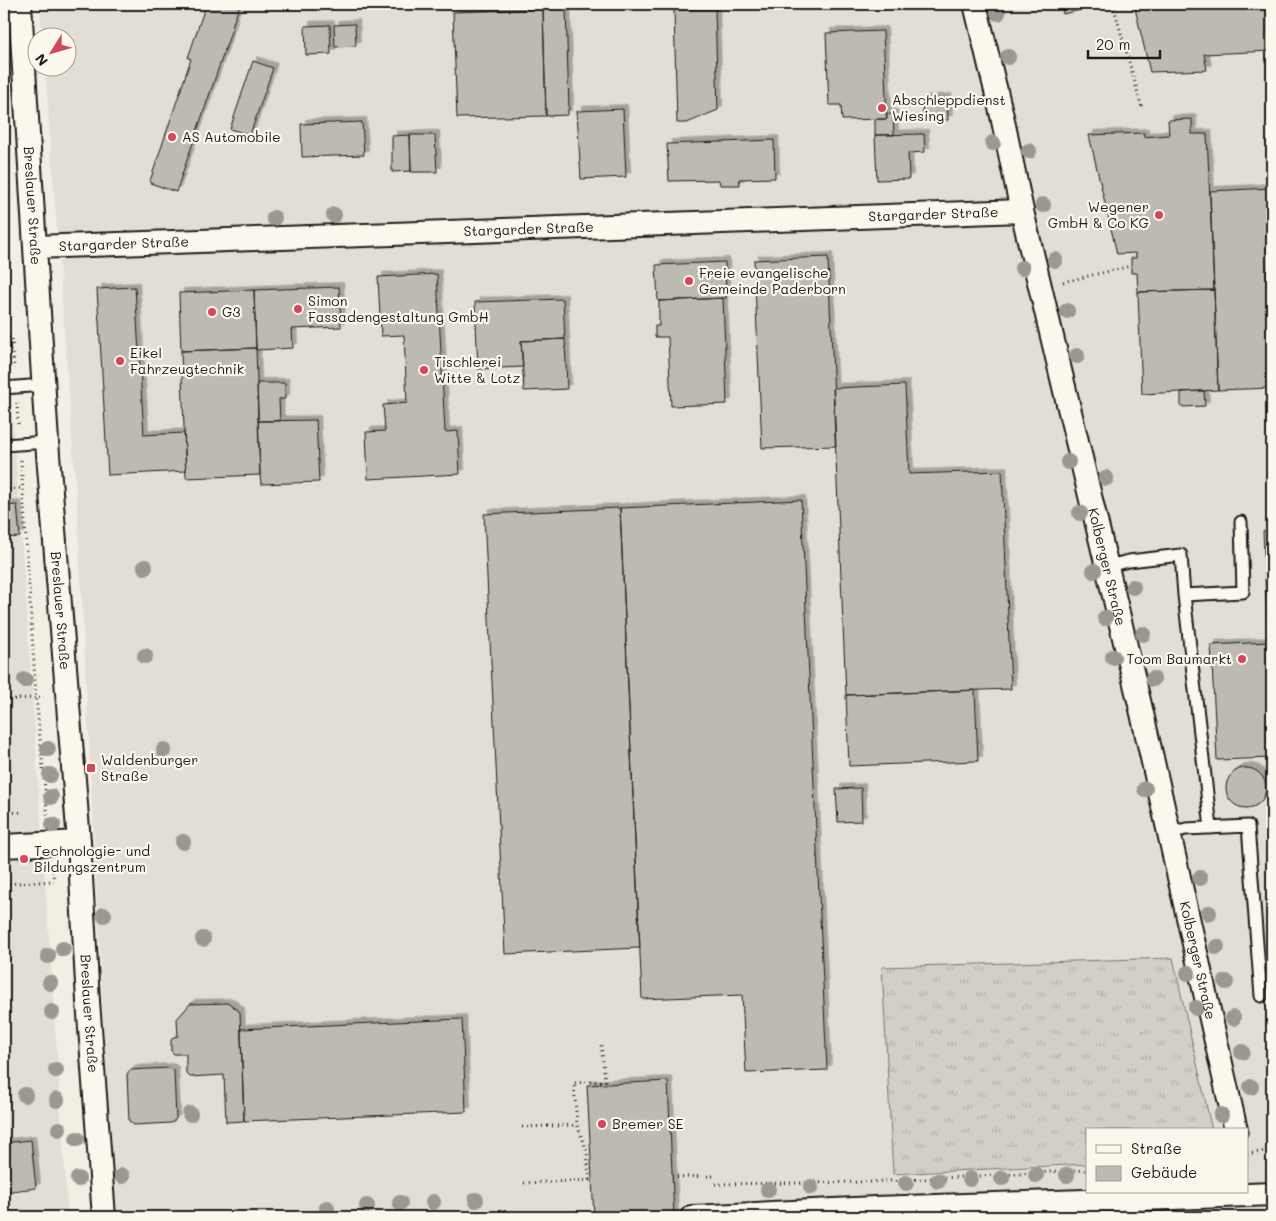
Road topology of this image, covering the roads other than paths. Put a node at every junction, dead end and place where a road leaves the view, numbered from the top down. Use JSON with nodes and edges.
{"nodes":[{"id":1,"x":20,"y":4,"type":"edge"},
{"id":2,"x":975,"y":4,"type":"edge"},
{"id":3,"x":1022,"y":211,"type":"junction"},
{"id":4,"x":35,"y":247,"type":"junction"},
{"id":5,"x":43,"y":385,"type":"junction"},
{"id":6,"x":10,"y":388,"type":"edge"},
{"id":7,"x":47,"y":442,"type":"junction"},
{"id":8,"x":4,"y":445,"type":"edge"},
{"id":9,"x":1241,"y":522,"type":"dead end"},
{"id":10,"x":1107,"y":566,"type":"junction"},
{"id":11,"x":1184,"y":595,"type":"junction"},
{"id":12,"x":1211,"y":828,"type":"junction"},
{"id":13,"x":1169,"y":833,"type":"junction"},
{"id":14,"x":79,"y":842,"type":"junction"},
{"id":15,"x":4,"y":846,"type":"edge"},
{"id":16,"x":1261,"y":996,"type":"dead end"},
{"id":17,"x":1236,"y":1128,"type":"edge"},
{"id":18,"x":1249,"y":1189,"type":"edge"},
{"id":19,"x":1151,"y":1194,"type":"edge"},
{"id":20,"x":1272,"y":1194,"type":"edge"},
{"id":21,"x":104,"y":1217,"type":"edge"},
{"id":22,"x":692,"y":1217,"type":"edge"}],
"edges":[{"from":1,"to":4,"type":"street","name":"Breslauer Straße"},
{"from":2,"to":3,"type":"street","name":"Kolberger Straße"},
{"from":3,"to":4,"type":"street","name":"Stargarder Straße"},
{"from":3,"to":10,"type":"street","name":"Kolberger Straße"},
{"from":4,"to":5,"type":"street","name":"Breslauer Straße"},
{"from":5,"to":6,"type":"lane"},
{"from":5,"to":7,"type":"street","name":"Breslauer Straße"},
{"from":7,"to":8,"type":"lane"},
{"from":7,"to":14,"type":"street","name":"Breslauer Straße"},
{"from":9,"to":11,"type":"lane"},
{"from":10,"to":11,"type":"lane"},
{"from":10,"to":13,"type":"street","name":"Kolberger Straße"},
{"from":11,"to":12,"type":"lane"},
{"from":12,"to":13,"type":"lane"},
{"from":12,"to":16,"type":"lane"},
{"from":13,"to":17,"type":"street","name":"Kolberger Straße"},
{"from":14,"to":15,"type":"street"},
{"from":14,"to":21,"type":"street","name":"Breslauer Straße"},
{"from":18,"to":20,"type":"street"},
{"from":19,"to":22,"type":"street"}]}
